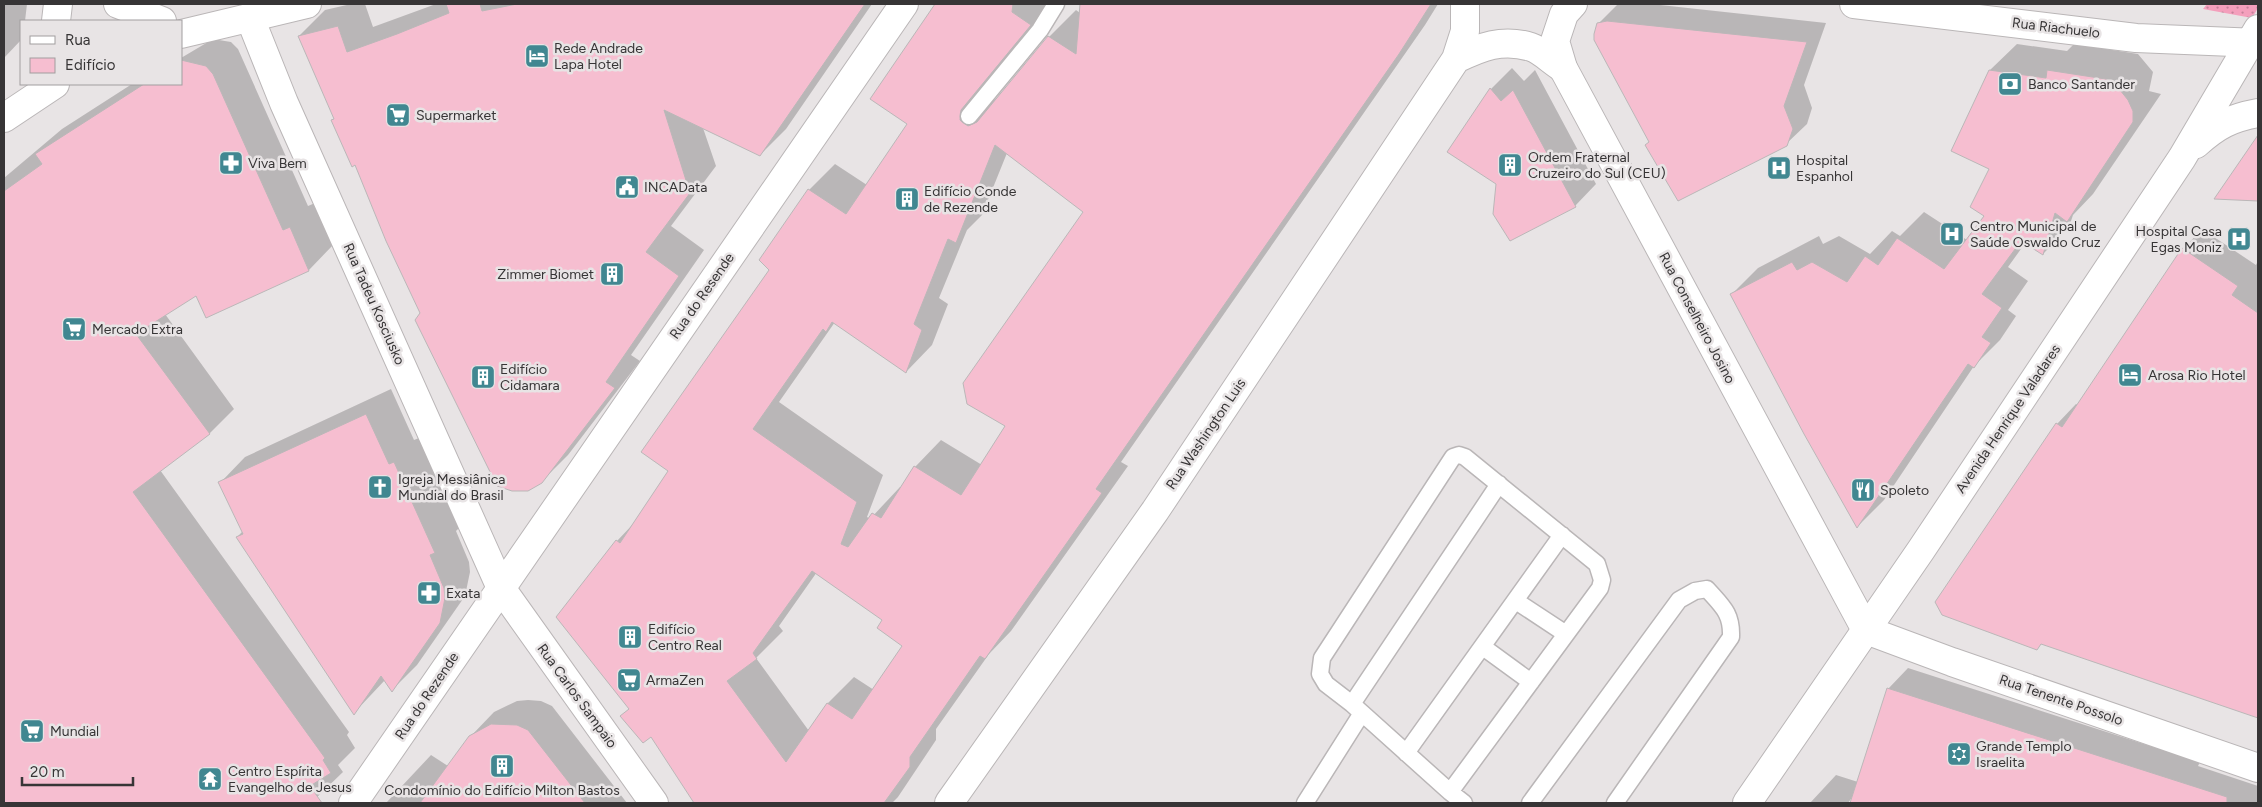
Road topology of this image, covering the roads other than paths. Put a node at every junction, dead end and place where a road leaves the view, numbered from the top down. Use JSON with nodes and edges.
{"nodes":[{"id":1,"x":58,"y":4,"type":"edge"},
{"id":2,"x":118,"y":4,"type":"edge"},
{"id":3,"x":307,"y":4,"type":"edge"},
{"id":4,"x":904,"y":4,"type":"edge"},
{"id":5,"x":1056,"y":4,"type":"edge"},
{"id":6,"x":1465,"y":4,"type":"edge"},
{"id":7,"x":1574,"y":4,"type":"edge"},
{"id":8,"x":1854,"y":4,"type":"edge"},
{"id":9,"x":250,"y":18,"type":"junction"},
{"id":10,"x":56,"y":20,"type":"edge"},
{"id":11,"x":159,"y":20,"type":"edge"},
{"id":12,"x":184,"y":32,"type":"edge"},
{"id":13,"x":2256,"y":38,"type":"edge"},
{"id":14,"x":1456,"y":58,"type":"junction"},
{"id":15,"x":1563,"y":68,"type":"junction"},
{"id":16,"x":30,"y":85,"type":"edge"},
{"id":17,"x":53,"y":85,"type":"edge"},
{"id":18,"x":2258,"y":114,"type":"edge"},
{"id":19,"x":970,"y":116,"type":"dead end"},
{"id":20,"x":4,"y":118,"type":"edge"},
{"id":21,"x":2182,"y":158,"type":"junction"},
{"id":22,"x":1499,"y":484,"type":"junction"},
{"id":23,"x":1562,"y":535,"type":"junction"},
{"id":24,"x":501,"y":588,"type":"junction"},
{"id":25,"x":1516,"y":601,"type":"junction"},
{"id":26,"x":1866,"y":630,"type":"junction"},
{"id":27,"x":1566,"y":634,"type":"junction"},
{"id":28,"x":1483,"y":647,"type":"junction"},
{"id":29,"x":1531,"y":682,"type":"junction"},
{"id":30,"x":1357,"y":709,"type":"junction"},
{"id":31,"x":1406,"y":753,"type":"junction"},
{"id":32,"x":2258,"y":768,"type":"edge"},
{"id":33,"x":1450,"y":792,"type":"junction"},
{"id":34,"x":353,"y":803,"type":"edge"},
{"id":35,"x":654,"y":803,"type":"edge"},
{"id":36,"x":949,"y":803,"type":"edge"},
{"id":37,"x":1305,"y":803,"type":"edge"},
{"id":38,"x":1464,"y":803,"type":"edge"},
{"id":39,"x":1530,"y":803,"type":"edge"},
{"id":40,"x":1614,"y":803,"type":"edge"},
{"id":41,"x":1747,"y":803,"type":"edge"}],
"edges":[{"from":1,"to":10,"type":"street"},
{"from":2,"to":11,"type":"street"},
{"from":3,"to":9,"type":"street"},
{"from":4,"to":24,"type":"street","name":"Rua do Resende"},
{"from":5,"to":19,"type":"lane"},
{"from":6,"to":14,"type":"street","name":"Rua Washington Luis"},
{"from":7,"to":15,"type":"street","name":"Rua Conselheiro Josino"},
{"from":8,"to":13,"type":"street","name":"Rua Riachuelo"},
{"from":9,"to":12,"type":"street"},
{"from":9,"to":24,"type":"street","name":"Rua Tadeu Kosciusko"},
{"from":13,"to":21,"type":"street","name":"Avenida Henrique Valadares"},
{"from":14,"to":15,"type":"street"},
{"from":14,"to":36,"type":"street","name":"Rua Washington Luis"},
{"from":15,"to":26,"type":"street","name":"Rua Conselheiro Josino"},
{"from":16,"to":20,"type":"street"},
{"from":17,"to":20,"type":"street"},
{"from":18,"to":21,"type":"street"},
{"from":21,"to":26,"type":"street","name":"Avenida Henrique Valadares"},
{"from":22,"to":23,"type":"lane"},
{"from":22,"to":30,"type":"lane"},
{"from":22,"to":30,"type":"lane"},
{"from":23,"to":25,"type":"lane"},
{"from":23,"to":27,"type":"lane"},
{"from":24,"to":34,"type":"street","name":"Rua do Rezende"},
{"from":24,"to":35,"type":"street","name":"Rua Carlos Sampaio"},
{"from":25,"to":27,"type":"lane"},
{"from":25,"to":28,"type":"lane"},
{"from":26,"to":32,"type":"street","name":"Rua Tenente Possolo"},
{"from":26,"to":41,"type":"street","name":"Avenida Henrique Valadares"},
{"from":27,"to":29,"type":"lane"},
{"from":28,"to":29,"type":"lane"},
{"from":28,"to":31,"type":"lane"},
{"from":29,"to":33,"type":"lane"},
{"from":30,"to":31,"type":"lane"},
{"from":30,"to":37,"type":"lane"},
{"from":31,"to":33,"type":"lane"},
{"from":33,"to":38,"type":"lane"},
{"from":39,"to":40,"type":"lane"}]}
